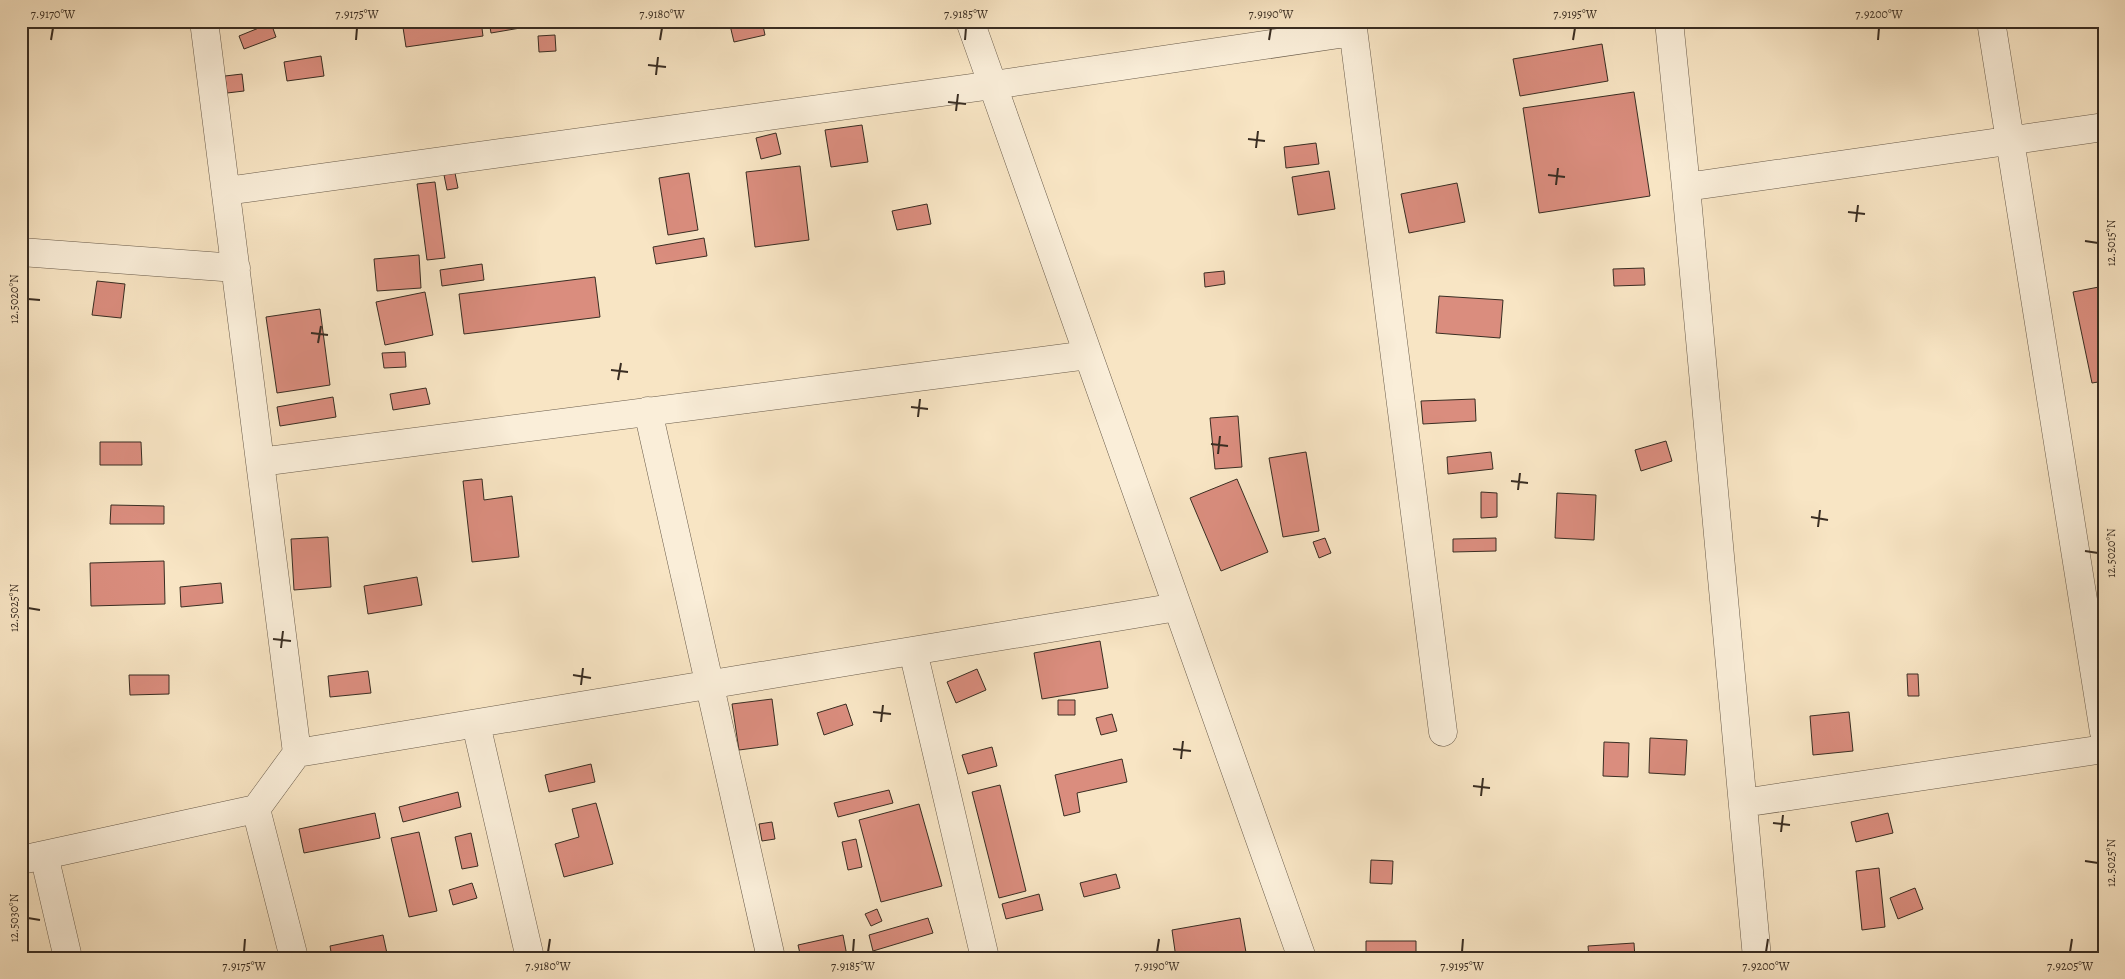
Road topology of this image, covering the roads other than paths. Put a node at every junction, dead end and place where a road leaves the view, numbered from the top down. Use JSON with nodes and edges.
{"nodes":[{"id":1,"x":204,"y":21,"type":"edge"},
{"id":2,"x":970,"y":21,"type":"edge"},
{"id":3,"x":1669,"y":21,"type":"edge"},
{"id":4,"x":1991,"y":21,"type":"edge"},
{"id":5,"x":1353,"y":27,"type":"edge"},
{"id":6,"x":992,"y":86,"type":"junction"},
{"id":7,"x":2104,"y":127,"type":"edge"},
{"id":8,"x":2010,"y":140,"type":"junction"},
{"id":9,"x":1686,"y":187,"type":"junction"},
{"id":10,"x":226,"y":192,"type":"junction"},
{"id":11,"x":21,"y":252,"type":"edge"},
{"id":12,"x":236,"y":268,"type":"junction"},
{"id":13,"x":1088,"y":355,"type":"junction"},
{"id":14,"x":648,"y":411,"type":"junction"},
{"id":15,"x":260,"y":462,"type":"junction"},
{"id":16,"x":1178,"y":607,"type":"junction"},
{"id":17,"x":913,"y":651,"type":"junction"},
{"id":18,"x":710,"y":685,"type":"junction"},
{"id":19,"x":476,"y":724,"type":"junction"},
{"id":20,"x":1444,"y":732,"type":"dead end"},
{"id":21,"x":2104,"y":732,"type":"edge"},
{"id":22,"x":2104,"y":749,"type":"edge"},
{"id":23,"x":297,"y":753,"type":"junction"},
{"id":24,"x":1743,"y":804,"type":"junction"},
{"id":25,"x":256,"y":809,"type":"junction"},
{"id":26,"x":32,"y":858,"type":"edge"},
{"id":27,"x":68,"y":958,"type":"edge"},
{"id":28,"x":294,"y":958,"type":"edge"},
{"id":29,"x":530,"y":958,"type":"edge"},
{"id":30,"x":771,"y":958,"type":"edge"},
{"id":31,"x":985,"y":958,"type":"edge"},
{"id":32,"x":1302,"y":958,"type":"edge"},
{"id":33,"x":1757,"y":958,"type":"edge"}],
"edges":[{"from":1,"to":10,"type":"street"},
{"from":2,"to":6,"type":"street"},
{"from":3,"to":9,"type":"street"},
{"from":4,"to":8,"type":"street"},
{"from":5,"to":6,"type":"street"},
{"from":5,"to":20,"type":"street"},
{"from":6,"to":10,"type":"street"},
{"from":6,"to":13,"type":"street"},
{"from":7,"to":8,"type":"street"},
{"from":8,"to":9,"type":"street"},
{"from":8,"to":21,"type":"street"},
{"from":9,"to":24,"type":"street"},
{"from":10,"to":12,"type":"street"},
{"from":11,"to":12,"type":"street"},
{"from":12,"to":15,"type":"street"},
{"from":13,"to":14,"type":"street"},
{"from":13,"to":16,"type":"street"},
{"from":14,"to":15,"type":"street"},
{"from":14,"to":18,"type":"street"},
{"from":15,"to":23,"type":"street"},
{"from":16,"to":17,"type":"street"},
{"from":16,"to":32,"type":"street"},
{"from":17,"to":18,"type":"street"},
{"from":17,"to":31,"type":"street"},
{"from":18,"to":19,"type":"street"},
{"from":18,"to":30,"type":"street"},
{"from":19,"to":23,"type":"street"},
{"from":19,"to":29,"type":"street"},
{"from":22,"to":24,"type":"street"},
{"from":23,"to":25,"type":"street"},
{"from":24,"to":33,"type":"street"},
{"from":25,"to":26,"type":"street"},
{"from":25,"to":28,"type":"street"},
{"from":26,"to":27,"type":"street"}]}
